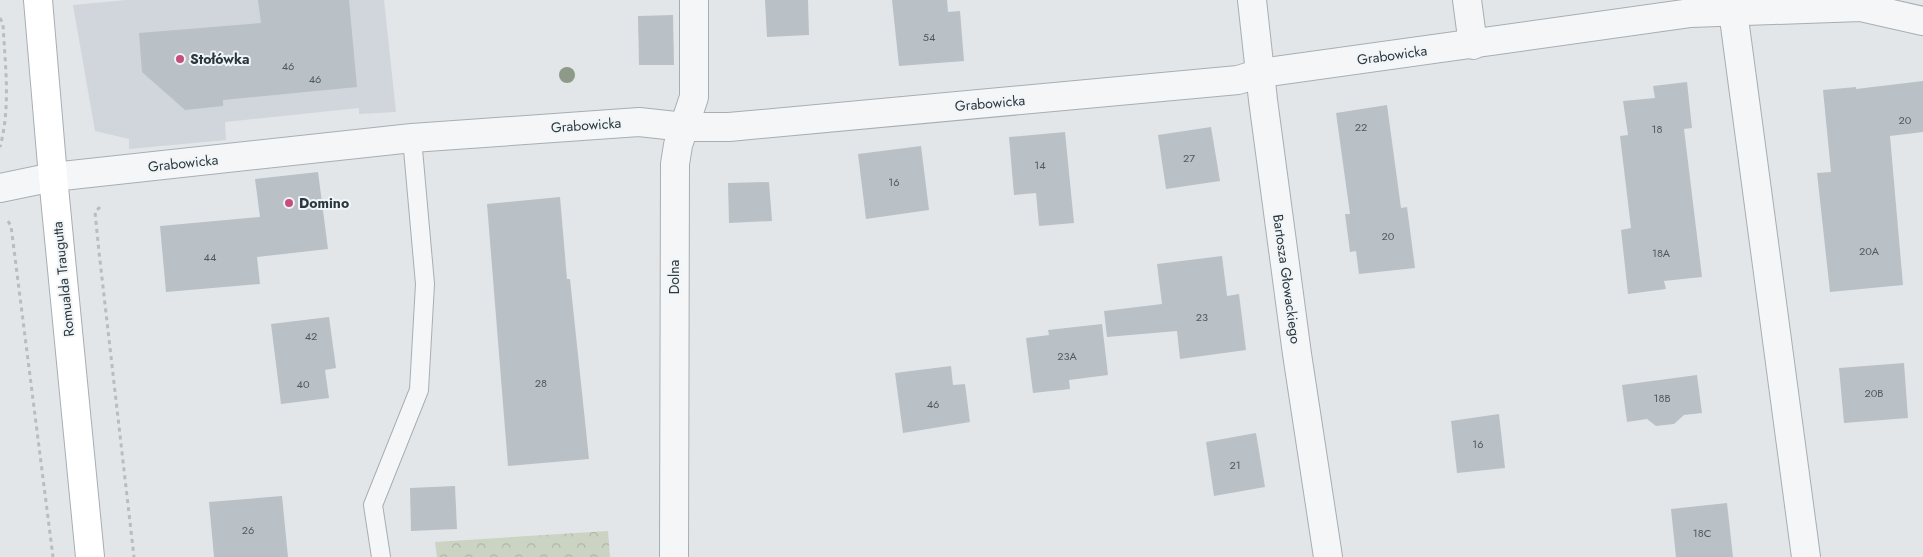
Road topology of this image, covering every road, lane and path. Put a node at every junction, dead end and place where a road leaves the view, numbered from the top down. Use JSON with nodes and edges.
{"nodes":[{"id":1,"x":38,"y":0,"type":"edge"},
{"id":2,"x":694,"y":0,"type":"edge"},
{"id":3,"x":1252,"y":0,"type":"edge"},
{"id":4,"x":1467,"y":0,"type":"edge"},
{"id":5,"x":1733,"y":11,"type":"junction"},
{"id":6,"x":0,"y":18,"type":"edge"},
{"id":7,"x":1923,"y":21,"type":"edge"},
{"id":8,"x":1472,"y":45,"type":"junction"},
{"id":9,"x":1261,"y":73,"type":"junction"},
{"id":10,"x":685,"y":127,"type":"junction"},
{"id":11,"x":412,"y":138,"type":"junction"},
{"id":12,"x":0,"y":147,"type":"edge"},
{"id":13,"x":53,"y":177,"type":"junction"},
{"id":14,"x":0,"y":188,"type":"edge"},
{"id":15,"x":102,"y":206,"type":"dead end"},
{"id":16,"x":7,"y":218,"type":"dead end"},
{"id":17,"x":53,"y":557,"type":"edge"},
{"id":18,"x":90,"y":557,"type":"edge"},
{"id":19,"x":134,"y":557,"type":"edge"},
{"id":20,"x":381,"y":557,"type":"edge"},
{"id":21,"x":674,"y":557,"type":"edge"},
{"id":22,"x":1328,"y":557,"type":"edge"},
{"id":23,"x":1806,"y":557,"type":"edge"}],
"edges":[{"from":1,"to":13,"type":"street","name":"Romualda Traugutta"},
{"from":2,"to":10,"type":"street","name":"Dolna"},
{"from":3,"to":9,"type":"street","name":"Bartosza Głowackiego"},
{"from":4,"to":8,"type":"street"},
{"from":5,"to":7,"type":"street","name":"Grabowicka"},
{"from":5,"to":8,"type":"street","name":"Grabowicka"},
{"from":5,"to":23,"type":"street"},
{"from":6,"to":12,"type":"path"},
{"from":8,"to":9,"type":"street","name":"Grabowicka"},
{"from":9,"to":10,"type":"street","name":"Grabowicka"},
{"from":9,"to":22,"type":"street","name":"Bartosza Głowackiego"},
{"from":10,"to":11,"type":"street","name":"Grabowicka"},
{"from":10,"to":21,"type":"street","name":"Dolna"},
{"from":11,"to":13,"type":"street","name":"Grabowicka"},
{"from":11,"to":20,"type":"lane"},
{"from":13,"to":14,"type":"street","name":"Grabowicka"},
{"from":13,"to":18,"type":"street","name":"Romualda Traugutta"},
{"from":15,"to":19,"type":"path"},
{"from":16,"to":17,"type":"path"}]}
